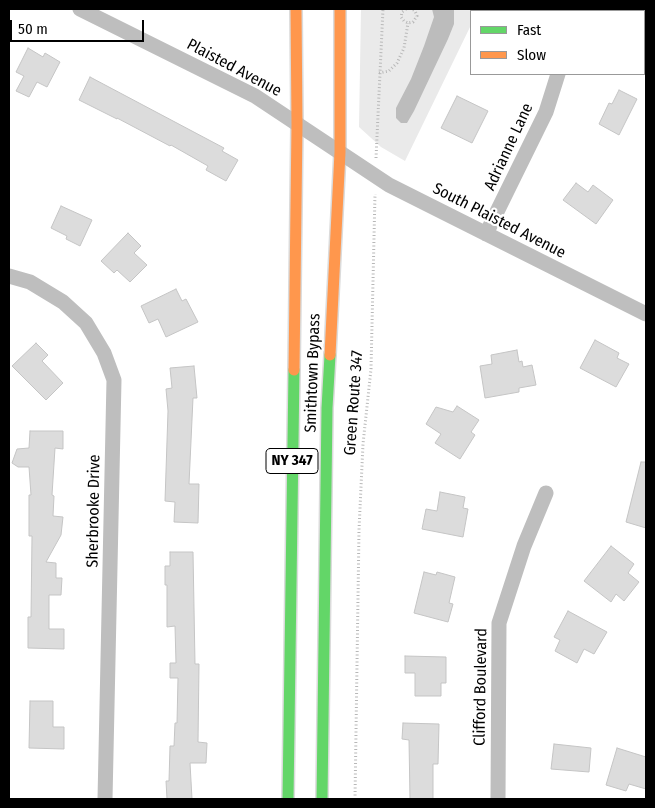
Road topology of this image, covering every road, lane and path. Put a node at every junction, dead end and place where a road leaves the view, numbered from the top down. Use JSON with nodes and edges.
{"nodes":[{"id":1,"x":80,"y":9,"type":"edge"},
{"id":2,"x":296,"y":9,"type":"edge"},
{"id":3,"x":340,"y":9,"type":"edge"},
{"id":4,"x":383,"y":9,"type":"edge"},
{"id":5,"x":406,"y":9,"type":"edge"},
{"id":6,"x":412,"y":9,"type":"edge"},
{"id":7,"x":408,"y":23,"type":"junction"},
{"id":8,"x":379,"y":73,"type":"junction"},
{"id":9,"x":558,"y":75,"type":"edge"},
{"id":10,"x":297,"y":124,"type":"junction"},
{"id":11,"x":340,"y":152,"type":"junction"},
{"id":12,"x":376,"y":176,"type":"junction"},
{"id":13,"x":486,"y":234,"type":"junction"},
{"id":14,"x":9,"y":276,"type":"edge"},
{"id":15,"x":646,"y":314,"type":"edge"},
{"id":16,"x":546,"y":493,"type":"dead end"},
{"id":17,"x":105,"y":799,"type":"edge"},
{"id":18,"x":288,"y":799,"type":"edge"},
{"id":19,"x":322,"y":799,"type":"edge"},
{"id":20,"x":355,"y":799,"type":"edge"},
{"id":21,"x":498,"y":799,"type":"edge"}],
"edges":[{"from":1,"to":10,"type":"street","name":"Plaisted Avenue"},
{"from":2,"to":10,"type":"highway","name":"Smithtown Bypass","number":"NY 347"},
{"from":3,"to":11,"type":"highway","name":"Smithtown Bypass","number":"NY 347"},
{"from":4,"to":8,"type":"path","name":"Green Route 347"},
{"from":5,"to":7,"type":"path"},
{"from":6,"to":7,"type":"path"},
{"from":7,"to":8,"type":"path"},
{"from":8,"to":12,"type":"path","name":"Green Route 347"},
{"from":9,"to":13,"type":"street","name":"Adrianne Lane"},
{"from":10,"to":11,"type":"street","name":"Plaisted Avenue"},
{"from":10,"to":18,"type":"highway","name":"Smithtown Bypass","number":"NY 347"},
{"from":11,"to":12,"type":"street","name":"South Plaisted Avenue"},
{"from":11,"to":19,"type":"highway","name":"Smithtown Bypass","number":"NY 347"},
{"from":12,"to":13,"type":"street","name":"South Plaisted Avenue"},
{"from":12,"to":20,"type":"path","name":"Green Route 347"},
{"from":13,"to":15,"type":"street","name":"South Plaisted Avenue"},
{"from":14,"to":17,"type":"street","name":"Sherbrooke Drive"},
{"from":16,"to":21,"type":"street","name":"Clifford Boulevard"}]}
